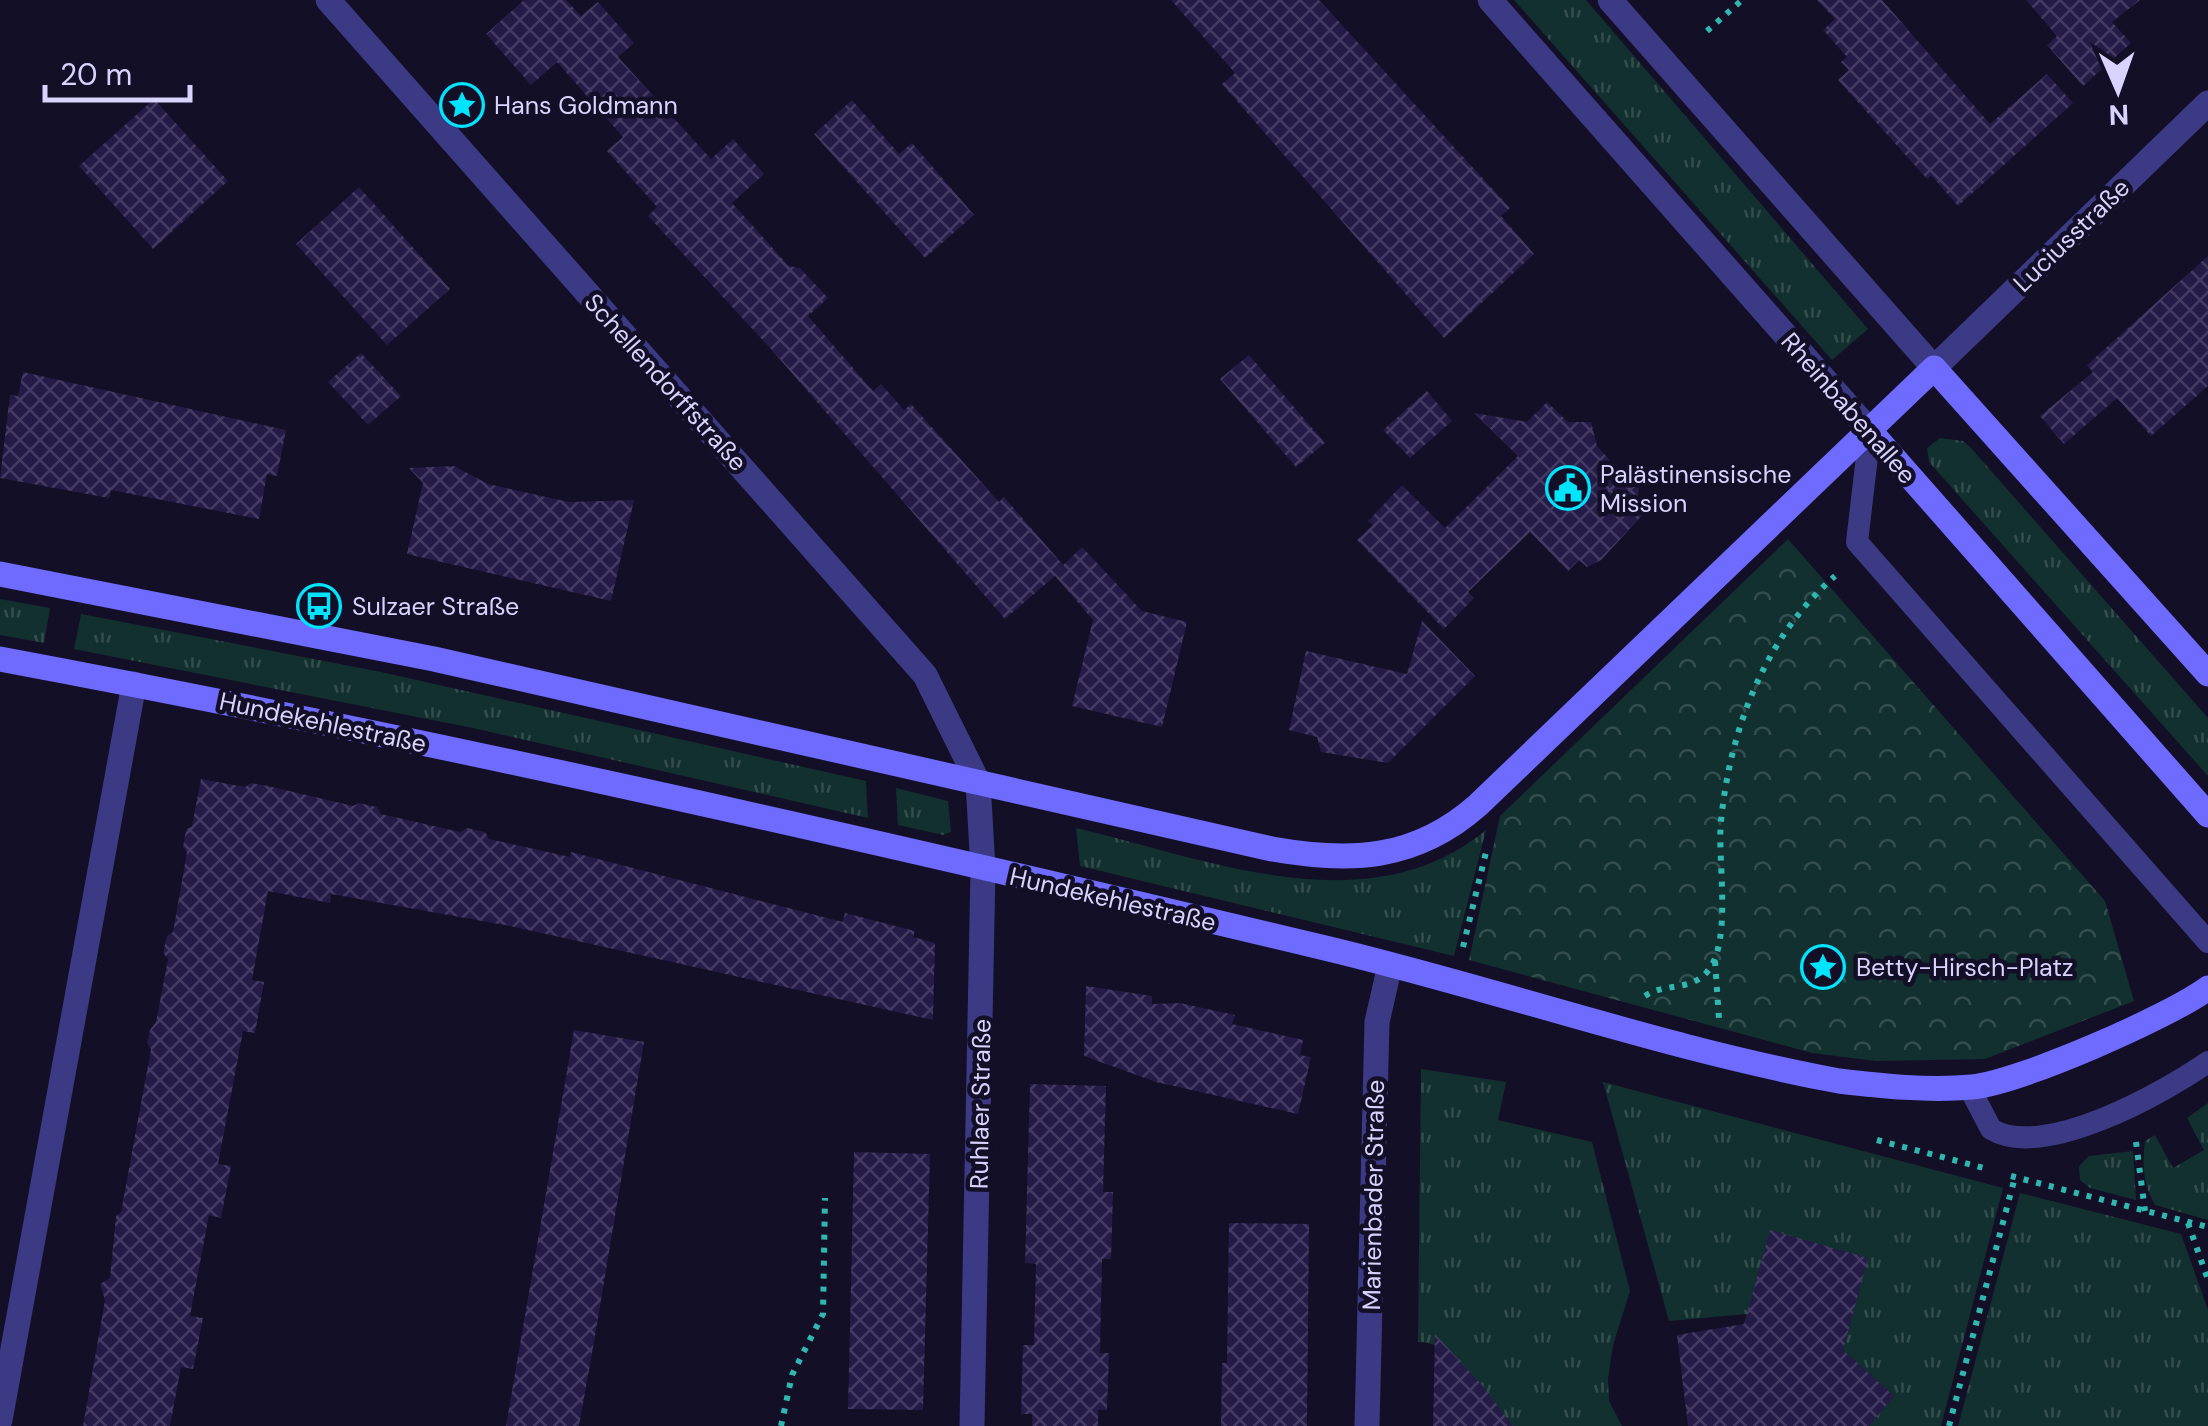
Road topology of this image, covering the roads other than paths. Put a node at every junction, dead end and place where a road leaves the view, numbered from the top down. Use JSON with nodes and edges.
{"nodes":[{"id":1,"x":328,"y":0,"type":"edge"},
{"id":2,"x":1490,"y":0,"type":"edge"},
{"id":3,"x":1610,"y":0,"type":"edge"},
{"id":4,"x":2208,"y":103,"type":"edge"},
{"id":5,"x":1934,"y":368,"type":"junction"},
{"id":6,"x":1870,"y":431,"type":"junction"},
{"id":7,"x":0,"y":574,"type":"edge"},
{"id":8,"x":0,"y":659,"type":"edge"},
{"id":9,"x":2208,"y":674,"type":"edge"},
{"id":10,"x":134,"y":684,"type":"junction"},
{"id":11,"x":978,"y":782,"type":"junction"},
{"id":12,"x":2208,"y":815,"type":"edge"},
{"id":13,"x":983,"y":868,"type":"junction"},
{"id":14,"x":2208,"y":942,"type":"edge"},
{"id":15,"x":1390,"y":965,"type":"junction"},
{"id":16,"x":2208,"y":988,"type":"edge"},
{"id":17,"x":2208,"y":1062,"type":"edge"},
{"id":18,"x":1969,"y":1087,"type":"junction"},
{"id":19,"x":0,"y":1420,"type":"edge"},
{"id":20,"x":972,"y":1426,"type":"edge"},
{"id":21,"x":1366,"y":1426,"type":"edge"}],
"edges":[{"from":1,"to":11,"type":"street","name":"Schellendorffstraße"},
{"from":2,"to":6,"type":"street","name":"Rheinbabenallee"},
{"from":3,"to":5,"type":"street"},
{"from":4,"to":5,"type":"street","name":"Luciusstraße"},
{"from":5,"to":6,"type":"main road"},
{"from":5,"to":9,"type":"main road"},
{"from":6,"to":11,"type":"main road"},
{"from":6,"to":12,"type":"main road","name":"Rheinbabenallee"},
{"from":6,"to":14,"type":"lane"},
{"from":7,"to":11,"type":"main road"},
{"from":8,"to":10,"type":"main road","name":"Hundekehlestraße"},
{"from":10,"to":13,"type":"main road","name":"Hundekehlestraße"},
{"from":10,"to":19,"type":"street"},
{"from":11,"to":13,"type":"street","name":"Ruhlaer Straße"},
{"from":13,"to":15,"type":"main road","name":"Hundekehlestraße"},
{"from":13,"to":20,"type":"street","name":"Ruhlaer Straße"},
{"from":15,"to":18,"type":"main road","name":"Hundekehlestraße"},
{"from":15,"to":21,"type":"street","name":"Marienbader Straße"},
{"from":16,"to":18,"type":"main road","name":"Hundekehlestraße"},
{"from":17,"to":18,"type":"lane"}]}
